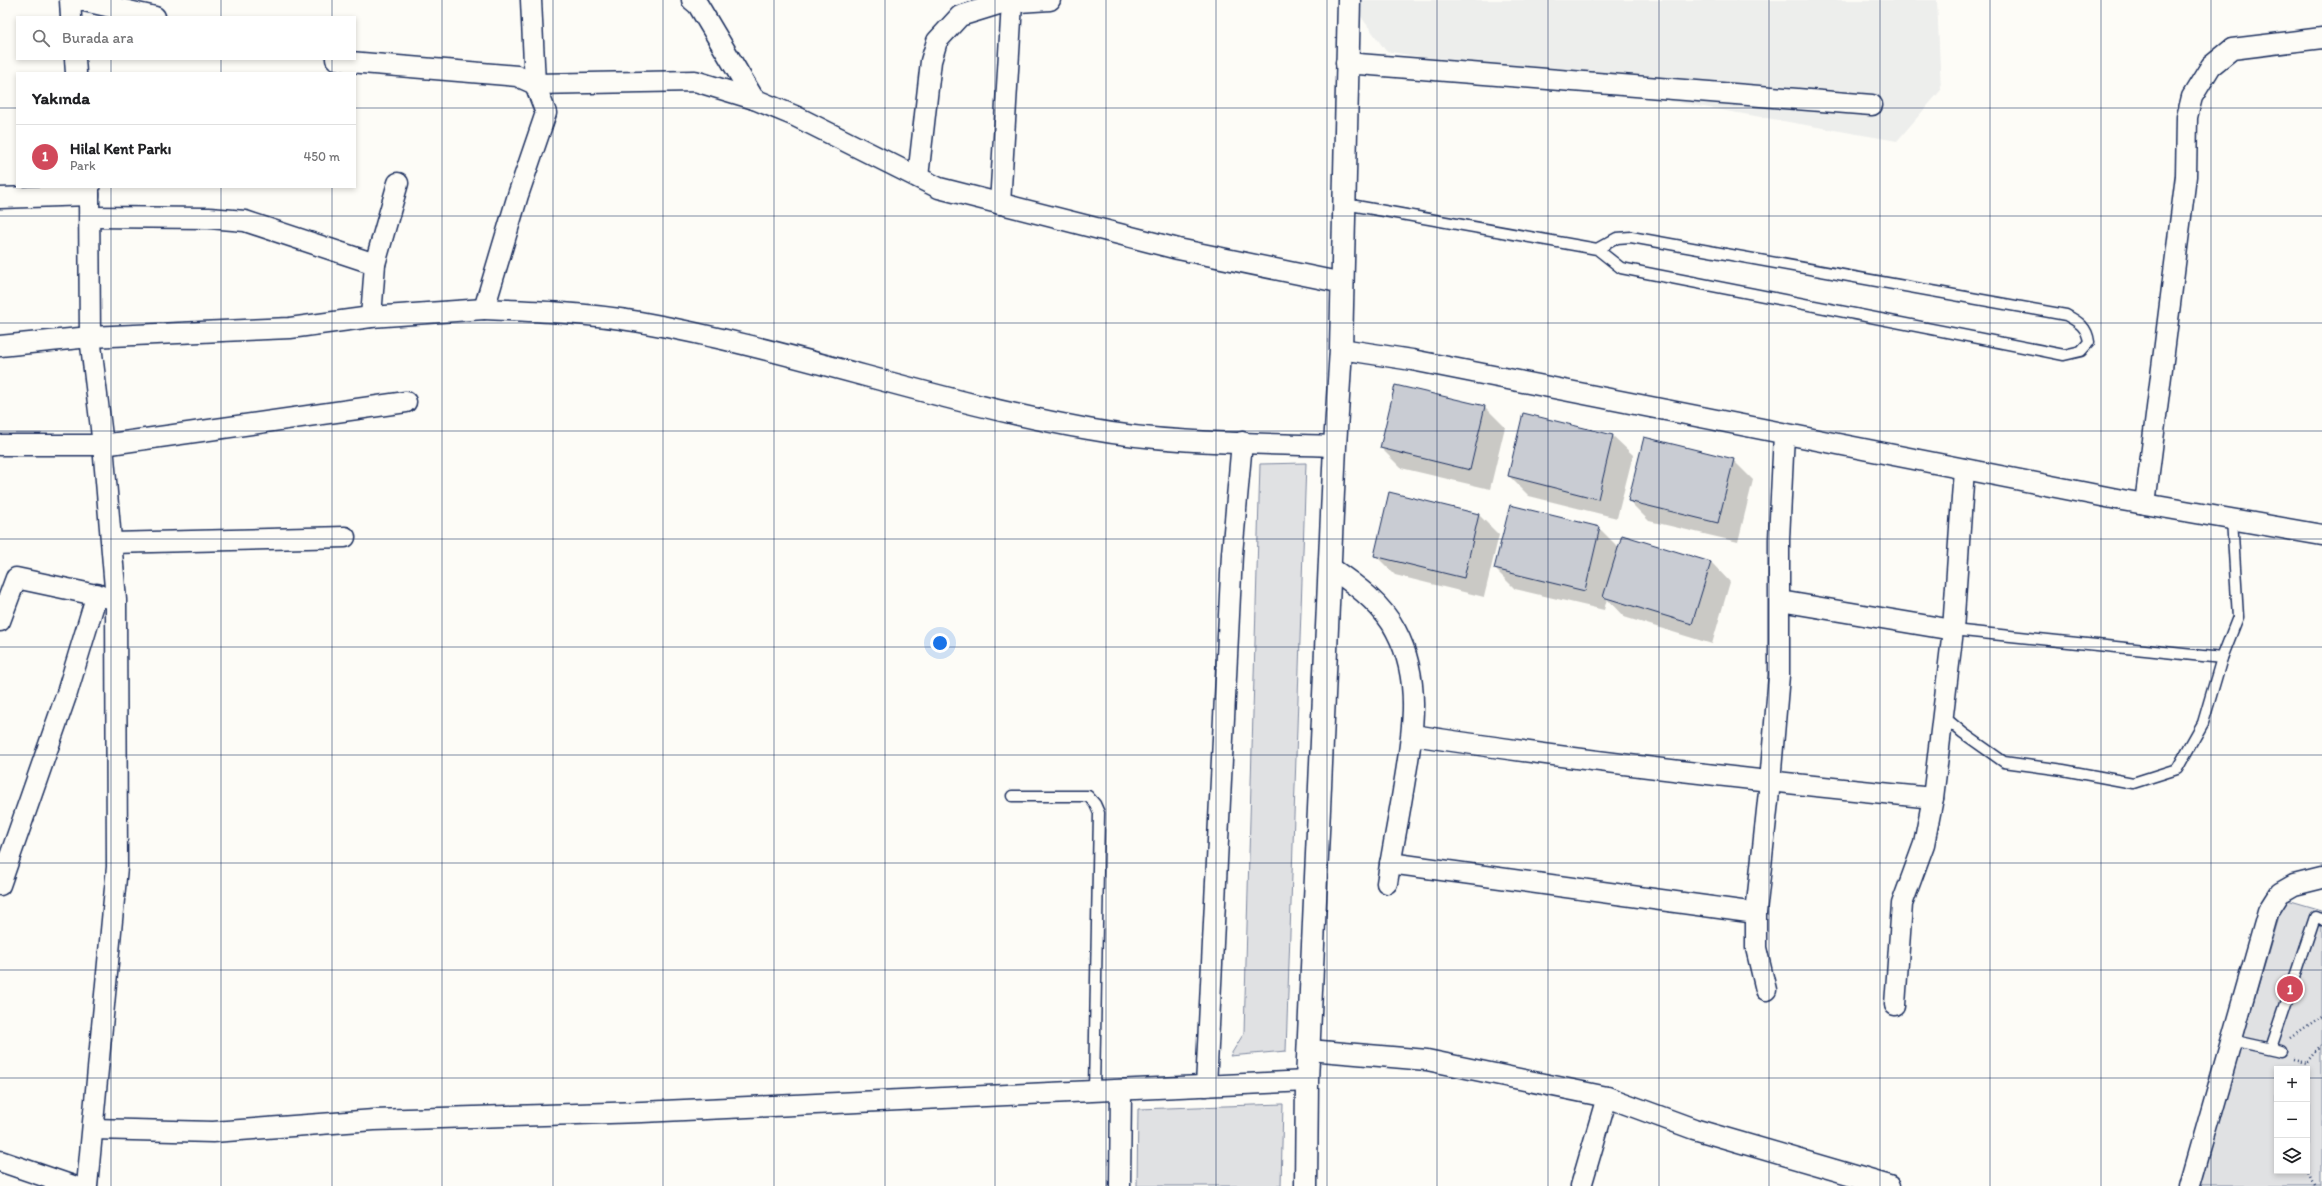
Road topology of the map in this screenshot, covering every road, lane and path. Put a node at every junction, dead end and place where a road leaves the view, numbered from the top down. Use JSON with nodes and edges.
{"nodes":[{"id":1,"x":70,"y":0,"type":"edge"},
{"id":2,"x":80,"y":0,"type":"edge"},
{"id":3,"x":531,"y":0,"type":"edge"},
{"id":4,"x":692,"y":0,"type":"edge"},
{"id":5,"x":1050,"y":0,"type":"edge"},
{"id":6,"x":1349,"y":0,"type":"edge"},
{"id":7,"x":1012,"y":3,"type":"junction"},
{"id":8,"x":71,"y":16,"type":"edge"},
{"id":9,"x":151,"y":16,"type":"edge"},
{"id":10,"x":2322,"y":38,"type":"edge"},
{"id":11,"x":75,"y":60,"type":"edge"},
{"id":12,"x":341,"y":60,"type":"edge"},
{"id":13,"x":1346,"y":63,"type":"junction"},
{"id":14,"x":76,"y":72,"type":"edge"},
{"id":15,"x":534,"y":84,"type":"junction"},
{"id":16,"x":754,"y":99,"type":"junction"},
{"id":17,"x":1872,"y":105,"type":"dead end"},
{"id":18,"x":918,"y":177,"type":"junction"},
{"id":19,"x":398,"y":183,"type":"dead end"},
{"id":20,"x":89,"y":191,"type":"edge"},
{"id":21,"x":0,"y":198,"type":"edge"},
{"id":22,"x":1000,"y":204,"type":"junction"},
{"id":23,"x":1345,"y":204,"type":"junction"},
{"id":24,"x":90,"y":217,"type":"junction"},
{"id":25,"x":1597,"y":249,"type":"junction"},
{"id":26,"x":375,"y":264,"type":"junction"},
{"id":27,"x":1343,"y":284,"type":"junction"},
{"id":28,"x":484,"y":309,"type":"junction"},
{"id":29,"x":371,"y":317,"type":"junction"},
{"id":30,"x":90,"y":337,"type":"junction"},
{"id":31,"x":0,"y":346,"type":"edge"},
{"id":32,"x":1342,"y":349,"type":"junction"},
{"id":33,"x":406,"y":402,"type":"dead end"},
{"id":34,"x":1784,"y":434,"type":"junction"},
{"id":35,"x":1242,"y":442,"type":"junction"},
{"id":36,"x":103,"y":445,"type":"junction"},
{"id":37,"x":0,"y":446,"type":"edge"},
{"id":38,"x":1335,"y":446,"type":"junction"},
{"id":39,"x":1964,"y":469,"type":"junction"},
{"id":40,"x":2145,"y":504,"type":"junction"},
{"id":41,"x":2232,"y":519,"type":"junction"},
{"id":42,"x":2322,"y":535,"type":"edge"},
{"id":43,"x":345,"y":537,"type":"dead end"},
{"id":44,"x":112,"y":543,"type":"junction"},
{"id":45,"x":1331,"y":568,"type":"junction"},
{"id":46,"x":8,"y":575,"type":"edge"},
{"id":47,"x":97,"y":594,"type":"junction"},
{"id":48,"x":116,"y":600,"type":"junction"},
{"id":49,"x":1780,"y":601,"type":"junction"},
{"id":50,"x":0,"y":620,"type":"edge"},
{"id":51,"x":1953,"y":630,"type":"junction"},
{"id":52,"x":2222,"y":658,"type":"junction"},
{"id":53,"x":1943,"y":716,"type":"junction"},
{"id":54,"x":1413,"y":735,"type":"junction"},
{"id":55,"x":1770,"y":782,"type":"junction"},
{"id":56,"x":1012,"y":796,"type":"dead end"},
{"id":57,"x":1933,"y":798,"type":"junction"},
{"id":58,"x":1390,"y":863,"type":"junction"},
{"id":59,"x":2322,"y":878,"type":"edge"},
{"id":60,"x":1387,"y":883,"type":"dead end"},
{"id":61,"x":0,"y":885,"type":"edge"},
{"id":62,"x":1756,"y":913,"type":"junction"},
{"id":63,"x":2322,"y":919,"type":"edge"},
{"id":64,"x":1766,"y":990,"type":"dead end"},
{"id":65,"x":1894,"y":1005,"type":"dead end"},
{"id":66,"x":2232,"y":1040,"type":"junction"},
{"id":67,"x":2322,"y":1045,"type":"edge"},
{"id":68,"x":1309,"y":1050,"type":"junction"},
{"id":69,"x":2279,"y":1052,"type":"junction"},
{"id":70,"x":1307,"y":1081,"type":"junction"},
{"id":71,"x":1206,"y":1086,"type":"junction"},
{"id":72,"x":1121,"y":1090,"type":"junction"},
{"id":73,"x":1094,"y":1092,"type":"junction"},
{"id":74,"x":1607,"y":1097,"type":"junction"},
{"id":75,"x":93,"y":1129,"type":"junction"},
{"id":76,"x":0,"y":1161,"type":"edge"},
{"id":77,"x":2310,"y":1173,"type":"edge"},
{"id":78,"x":73,"y":1186,"type":"edge"},
{"id":79,"x":87,"y":1186,"type":"edge"},
{"id":80,"x":1120,"y":1186,"type":"edge"},
{"id":81,"x":1306,"y":1186,"type":"edge"},
{"id":82,"x":1581,"y":1186,"type":"edge"},
{"id":83,"x":1890,"y":1186,"type":"edge"},
{"id":84,"x":2190,"y":1186,"type":"edge"},
{"id":85,"x":2316,"y":1186,"type":"edge"}],
"edges":[{"from":1,"to":8,"type":"street"},
{"from":2,"to":9,"type":"street"},
{"from":3,"to":15,"type":"street"},
{"from":4,"to":16,"type":"street"},
{"from":5,"to":7,"type":"street"},
{"from":6,"to":13,"type":"street"},
{"from":7,"to":18,"type":"street"},
{"from":7,"to":22,"type":"street"},
{"from":10,"to":40,"type":"street"},
{"from":11,"to":14,"type":"street"},
{"from":12,"to":15,"type":"street"},
{"from":13,"to":17,"type":"street"},
{"from":13,"to":23,"type":"street"},
{"from":15,"to":16,"type":"street"},
{"from":15,"to":28,"type":"street"},
{"from":16,"to":18,"type":"street"},
{"from":18,"to":22,"type":"street"},
{"from":19,"to":26,"type":"street"},
{"from":20,"to":21,"type":"street"},
{"from":20,"to":24,"type":"street"},
{"from":22,"to":27,"type":"street"},
{"from":23,"to":25,"type":"lane"},
{"from":23,"to":27,"type":"street"},
{"from":24,"to":26,"type":"street"},
{"from":24,"to":30,"type":"street"},
{"from":25,"to":25,"type":"lane"},
{"from":26,"to":29,"type":"street"},
{"from":27,"to":32,"type":"street"},
{"from":28,"to":29,"type":"street"},
{"from":28,"to":35,"type":"street"},
{"from":29,"to":30,"type":"street"},
{"from":30,"to":31,"type":"street"},
{"from":30,"to":36,"type":"street"},
{"from":32,"to":34,"type":"street"},
{"from":32,"to":38,"type":"street"},
{"from":33,"to":36,"type":"street"},
{"from":34,"to":39,"type":"street"},
{"from":34,"to":49,"type":"street"},
{"from":35,"to":38,"type":"street"},
{"from":35,"to":71,"type":"street"},
{"from":36,"to":37,"type":"street"},
{"from":36,"to":44,"type":"street"},
{"from":38,"to":45,"type":"street"},
{"from":39,"to":40,"type":"street"},
{"from":39,"to":51,"type":"street"},
{"from":40,"to":41,"type":"street"},
{"from":41,"to":42,"type":"street"},
{"from":41,"to":52,"type":"lane"},
{"from":43,"to":44,"type":"street"},
{"from":44,"to":48,"type":"street"},
{"from":45,"to":54,"type":"street"},
{"from":45,"to":68,"type":"street"},
{"from":46,"to":47,"type":"street"},
{"from":46,"to":50,"type":"street"},
{"from":47,"to":48,"type":"street"},
{"from":47,"to":61,"type":"street"},
{"from":48,"to":75,"type":"street"},
{"from":49,"to":51,"type":"street"},
{"from":49,"to":55,"type":"street"},
{"from":51,"to":52,"type":"lane"},
{"from":51,"to":53,"type":"street"},
{"from":52,"to":53,"type":"lane"},
{"from":53,"to":57,"type":"street"},
{"from":54,"to":55,"type":"street"},
{"from":54,"to":58,"type":"street"},
{"from":55,"to":57,"type":"street"},
{"from":55,"to":62,"type":"street"},
{"from":56,"to":73,"type":"lane"},
{"from":57,"to":65,"type":"street"},
{"from":58,"to":60,"type":"street"},
{"from":58,"to":62,"type":"street"},
{"from":59,"to":66,"type":"street"},
{"from":62,"to":64,"type":"street"},
{"from":63,"to":69,"type":"lane"},
{"from":66,"to":69,"type":"lane"},
{"from":66,"to":84,"type":"street"},
{"from":67,"to":69,"type":"path"},
{"from":68,"to":70,"type":"street"},
{"from":68,"to":74,"type":"street"},
{"from":70,"to":71,"type":"street"},
{"from":70,"to":81,"type":"street"},
{"from":71,"to":72,"type":"street"},
{"from":72,"to":73,"type":"street"},
{"from":72,"to":80,"type":"street"},
{"from":73,"to":75,"type":"street"},
{"from":74,"to":82,"type":"street"},
{"from":74,"to":83,"type":"street"},
{"from":75,"to":79,"type":"street"},
{"from":76,"to":78,"type":"street"},
{"from":77,"to":85,"type":"path"}]}
